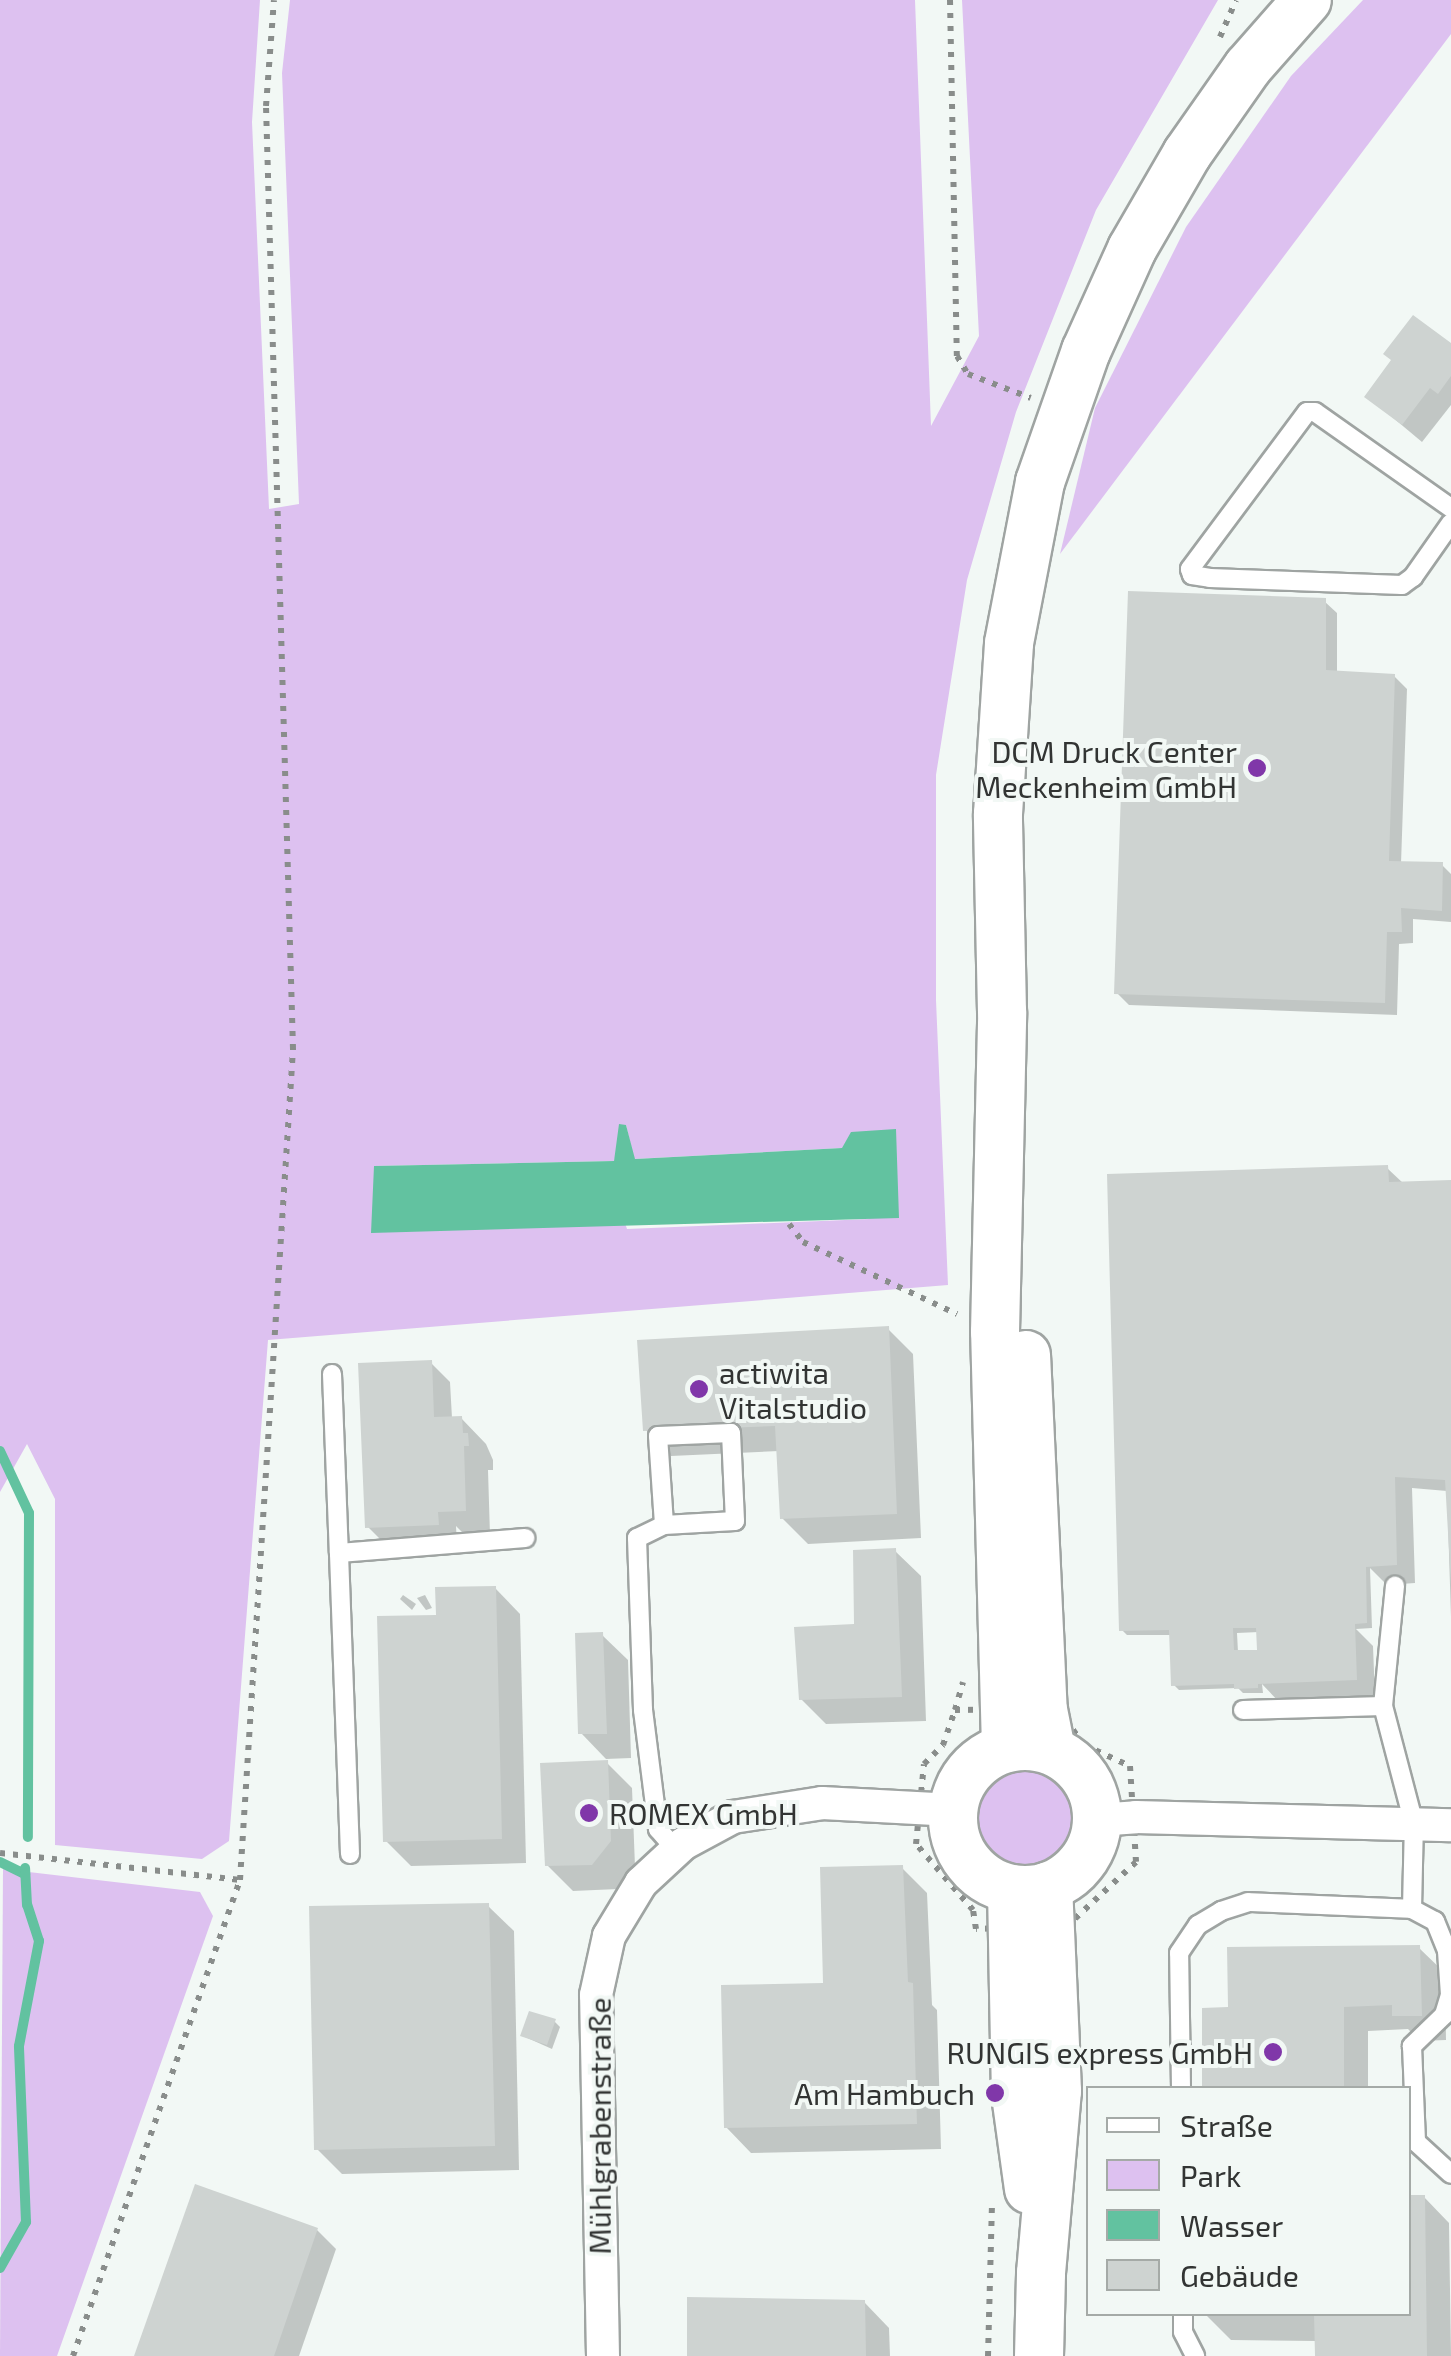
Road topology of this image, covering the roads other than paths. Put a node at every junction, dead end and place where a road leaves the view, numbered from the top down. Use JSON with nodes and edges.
{"nodes":[{"id":1,"x":1307,"y":0,"type":"edge"},
{"id":2,"x":1451,"y":508,"type":"edge"},
{"id":3,"x":1451,"y":522,"type":"edge"},
{"id":4,"x":1002,"y":1012,"type":"junction"},
{"id":5,"x":332,"y":1374,"type":"dead end"},
{"id":6,"x":664,"y":1525,"type":"junction"},
{"id":7,"x":524,"y":1538,"type":"dead end"},
{"id":8,"x":338,"y":1553,"type":"junction"},
{"id":9,"x":1395,"y":1586,"type":"dead end"},
{"id":10,"x":1384,"y":1706,"type":"junction"},
{"id":11,"x":1242,"y":1710,"type":"dead end"},
{"id":12,"x":1027,"y":1730,"type":"junction"},
{"id":13,"x":936,"y":1807,"type":"junction"},
{"id":14,"x":1116,"y":1819,"type":"junction"},
{"id":15,"x":1414,"y":1824,"type":"junction"},
{"id":16,"x":1451,"y":1825,"type":"edge"},
{"id":17,"x":676,"y":1850,"type":"junction"},
{"id":18,"x":350,"y":1854,"type":"dead end"},
{"id":19,"x":1031,"y":1907,"type":"junction"},
{"id":20,"x":1412,"y":1910,"type":"junction"},
{"id":21,"x":1181,"y":2086,"type":"edge"},
{"id":22,"x":1451,"y":2174,"type":"edge"},
{"id":23,"x":1183,"y":2316,"type":"edge"},
{"id":24,"x":603,"y":2356,"type":"edge"},
{"id":25,"x":1039,"y":2356,"type":"edge"},
{"id":26,"x":1195,"y":2356,"type":"edge"}],
"edges":[{"from":1,"to":4,"type":"main road"},
{"from":2,"to":3,"type":"lane"},
{"from":4,"to":12,"type":"main road"},
{"from":4,"to":12,"type":"main road"},
{"from":5,"to":8,"type":"lane"},
{"from":6,"to":6,"type":"lane"},
{"from":6,"to":17,"type":"lane"},
{"from":7,"to":8,"type":"lane"},
{"from":8,"to":18,"type":"lane"},
{"from":9,"to":10,"type":"lane"},
{"from":10,"to":11,"type":"lane"},
{"from":10,"to":15,"type":"lane"},
{"from":12,"to":13,"type":"main road"},
{"from":12,"to":14,"type":"main road"},
{"from":13,"to":17,"type":"street","name":"Mühlgrabenstraße"},
{"from":13,"to":19,"type":"main road"},
{"from":14,"to":15,"type":"street"},
{"from":14,"to":19,"type":"main road"},
{"from":15,"to":16,"type":"street"},
{"from":15,"to":20,"type":"lane"},
{"from":17,"to":24,"type":"street","name":"Mühlgrabenstraße"},
{"from":19,"to":25,"type":"main road"},
{"from":20,"to":21,"type":"lane"},
{"from":20,"to":22,"type":"lane"},
{"from":23,"to":26,"type":"lane"}]}
